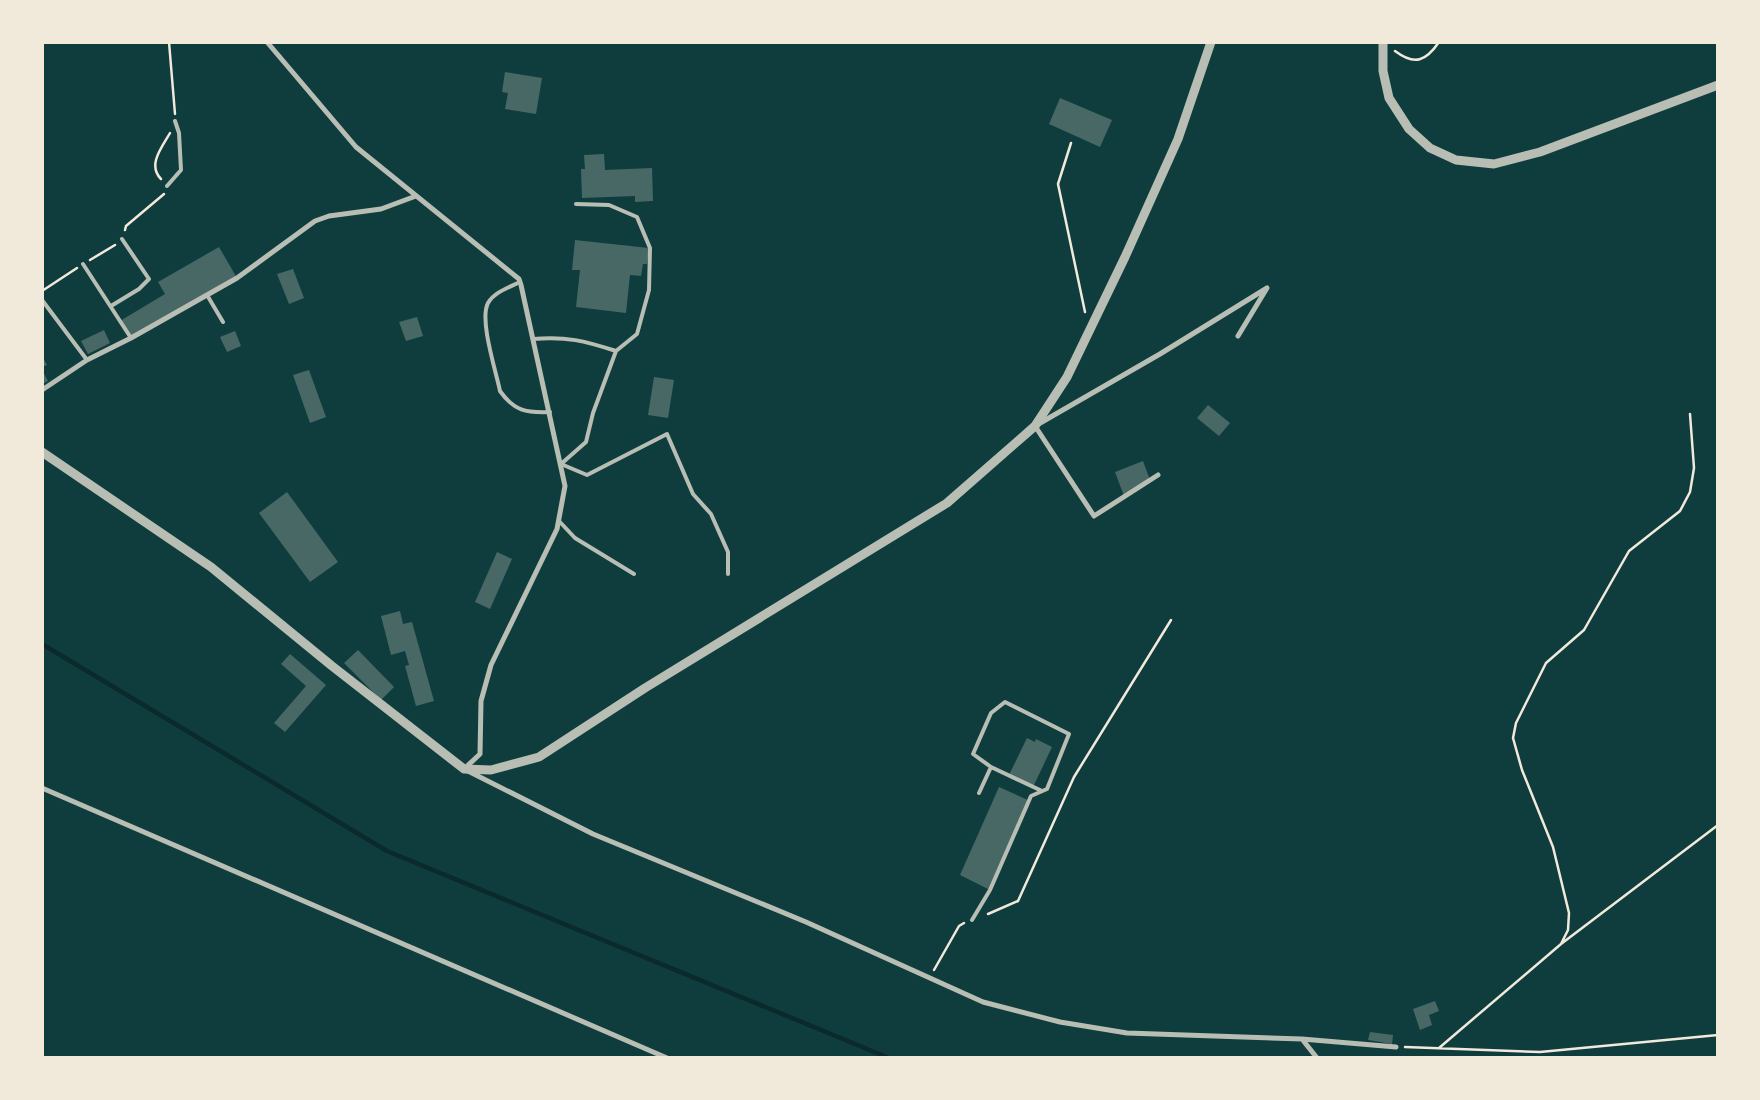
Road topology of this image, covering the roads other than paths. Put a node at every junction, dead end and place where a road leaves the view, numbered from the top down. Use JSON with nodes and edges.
{"nodes":[{"id":1,"x":267,"y":42,"type":"edge"},
{"id":2,"x":1211,"y":42,"type":"edge"},
{"id":3,"x":1383,"y":43,"type":"edge"},
{"id":4,"x":1718,"y":85,"type":"edge"},
{"id":5,"x":175,"y":121,"type":"road end"},
{"id":6,"x":167,"y":186,"type":"road end"},
{"id":7,"x":416,"y":196,"type":"junction"},
{"id":8,"x":576,"y":204,"type":"dead end"},
{"id":9,"x":122,"y":238,"type":"road end"},
{"id":10,"x":83,"y":264,"type":"road end"},
{"id":11,"x":520,"y":282,"type":"junction"},
{"id":12,"x":207,"y":295,"type":"junction"},
{"id":13,"x":42,"y":300,"type":"edge"},
{"id":14,"x":111,"y":306,"type":"junction"},
{"id":15,"x":223,"y":322,"type":"dead end"},
{"id":16,"x":1238,"y":336,"type":"dead end"},
{"id":17,"x":131,"y":338,"type":"junction"},
{"id":18,"x":534,"y":339,"type":"junction"},
{"id":19,"x":616,"y":352,"type":"junction"},
{"id":20,"x":86,"y":360,"type":"junction"},
{"id":21,"x":42,"y":390,"type":"edge"},
{"id":22,"x":550,"y":412,"type":"junction"},
{"id":23,"x":1035,"y":426,"type":"junction"},
{"id":24,"x":42,"y":452,"type":"edge"},
{"id":25,"x":561,"y":464,"type":"junction"},
{"id":26,"x":1158,"y":475,"type":"dead end"},
{"id":27,"x":559,"y":521,"type":"junction"},
{"id":28,"x":634,"y":574,"type":"dead end"},
{"id":29,"x":728,"y":574,"type":"dead end"},
{"id":30,"x":991,"y":766,"type":"junction"},
{"id":31,"x":464,"y":769,"type":"junction"},
{"id":32,"x":42,"y":788,"type":"edge"},
{"id":33,"x":1042,"y":791,"type":"junction"},
{"id":34,"x":980,"y":794,"type":"dead end"},
{"id":35,"x":972,"y":920,"type":"road end"},
{"id":36,"x":1302,"y":1039,"type":"junction"},
{"id":37,"x":1396,"y":1047,"type":"road end"},
{"id":38,"x":667,"y":1058,"type":"edge"},
{"id":39,"x":1317,"y":1058,"type":"edge"}],
"edges":[{"from":1,"to":7,"type":"street"},
{"from":2,"to":23,"type":"street"},
{"from":3,"to":4,"type":"street"},
{"from":5,"to":6,"type":"lane"},
{"from":7,"to":11,"type":"street"},
{"from":7,"to":12,"type":"street"},
{"from":8,"to":19,"type":"lane"},
{"from":9,"to":14,"type":"lane"},
{"from":10,"to":14,"type":"lane"},
{"from":11,"to":18,"type":"street"},
{"from":11,"to":22,"type":"lane"},
{"from":12,"to":15,"type":"lane"},
{"from":12,"to":17,"type":"street"},
{"from":13,"to":20,"type":"lane"},
{"from":14,"to":17,"type":"lane"},
{"from":16,"to":23,"type":"street"},
{"from":17,"to":20,"type":"street"},
{"from":18,"to":19,"type":"lane"},
{"from":18,"to":22,"type":"street"},
{"from":19,"to":25,"type":"lane"},
{"from":20,"to":21,"type":"street"},
{"from":22,"to":25,"type":"street"},
{"from":23,"to":26,"type":"street"},
{"from":23,"to":31,"type":"street"},
{"from":24,"to":31,"type":"street"},
{"from":25,"to":27,"type":"street"},
{"from":25,"to":29,"type":"lane"},
{"from":27,"to":28,"type":"lane"},
{"from":27,"to":31,"type":"street"},
{"from":30,"to":33,"type":"lane"},
{"from":30,"to":33,"type":"lane"},
{"from":30,"to":34,"type":"lane"},
{"from":31,"to":36,"type":"street"},
{"from":32,"to":38,"type":"street"},
{"from":33,"to":35,"type":"lane"},
{"from":36,"to":37,"type":"street"},
{"from":36,"to":39,"type":"street"}]}
